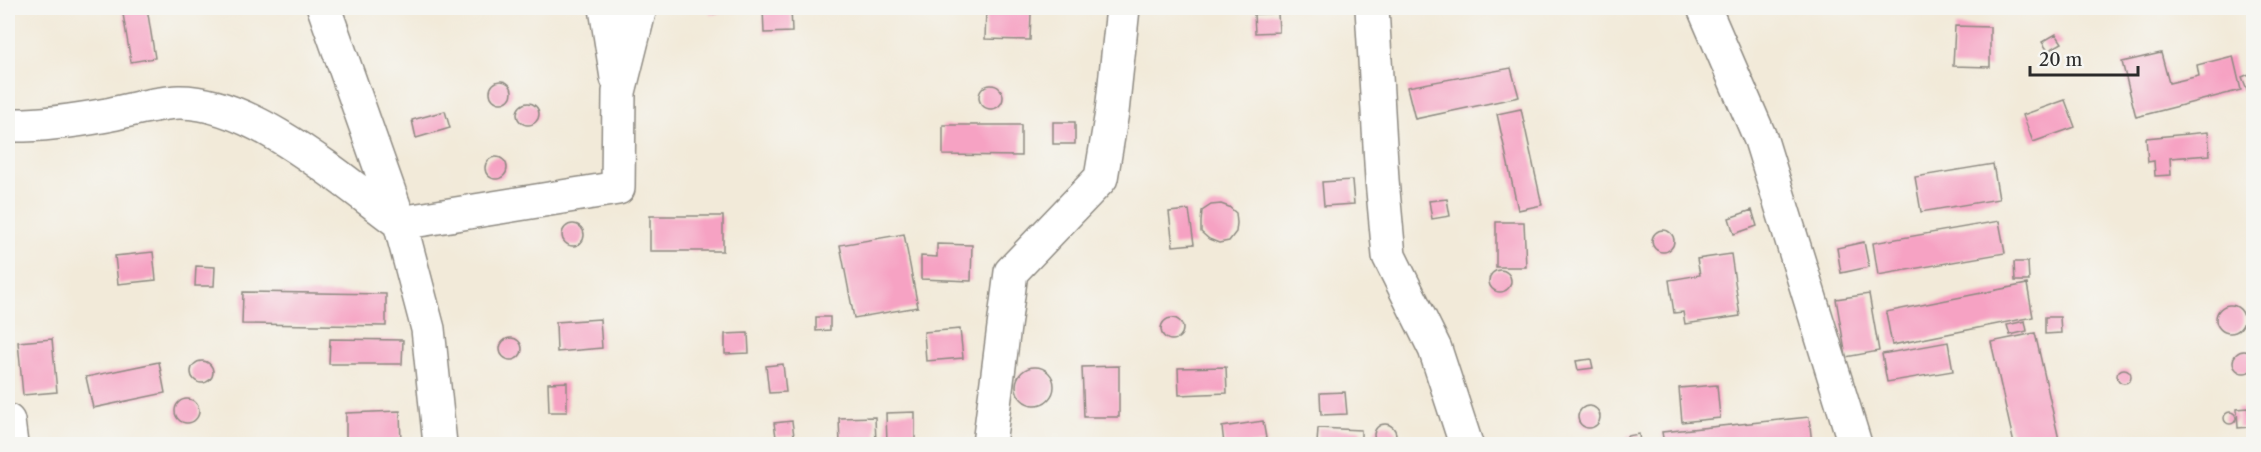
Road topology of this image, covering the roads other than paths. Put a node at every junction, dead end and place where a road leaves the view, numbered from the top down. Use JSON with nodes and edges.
{"nodes":[{"id":1,"x":324,"y":8,"type":"edge"},
{"id":2,"x":606,"y":8,"type":"edge"},
{"id":3,"x":640,"y":8,"type":"edge"},
{"id":4,"x":1123,"y":8,"type":"edge"},
{"id":5,"x":1372,"y":8,"type":"edge"},
{"id":6,"x":1704,"y":8,"type":"edge"},
{"id":7,"x":619,"y":92,"type":"junction"},
{"id":8,"x":8,"y":125,"type":"edge"},
{"id":9,"x":400,"y":224,"type":"junction"},
{"id":10,"x":8,"y":421,"type":"edge"},
{"id":11,"x":11,"y":444,"type":"edge"},
{"id":12,"x":440,"y":444,"type":"edge"},
{"id":13,"x":989,"y":444,"type":"edge"},
{"id":14,"x":1466,"y":444,"type":"edge"},
{"id":15,"x":1854,"y":444,"type":"edge"}],
"edges":[{"from":1,"to":9,"type":"street"},
{"from":2,"to":7,"type":"street"},
{"from":3,"to":7,"type":"street"},
{"from":4,"to":13,"type":"street"},
{"from":5,"to":14,"type":"street"},
{"from":6,"to":15,"type":"street"},
{"from":7,"to":9,"type":"street"},
{"from":8,"to":9,"type":"street"},
{"from":9,"to":12,"type":"street"},
{"from":10,"to":11,"type":"street"}]}
